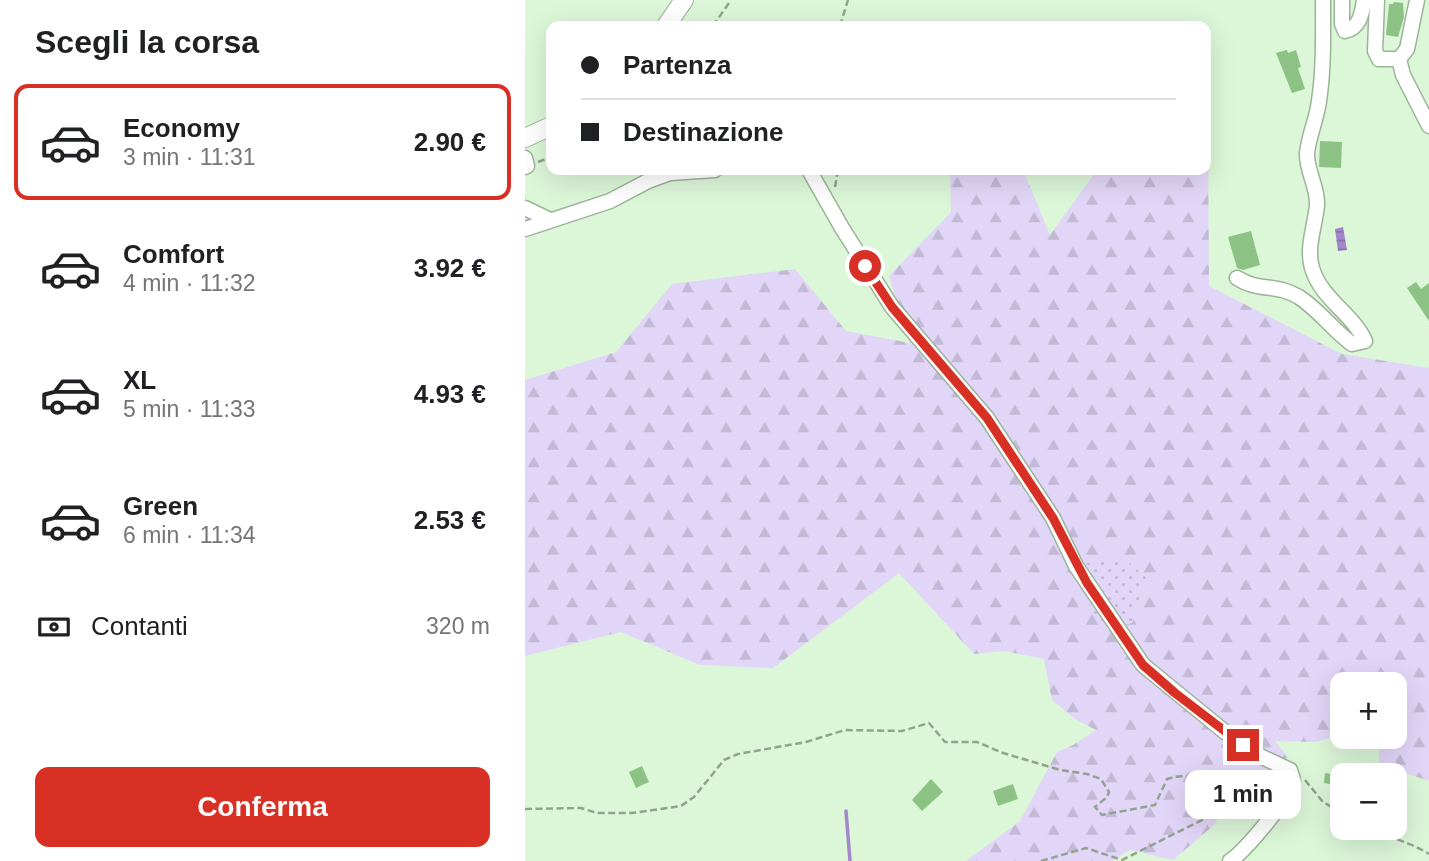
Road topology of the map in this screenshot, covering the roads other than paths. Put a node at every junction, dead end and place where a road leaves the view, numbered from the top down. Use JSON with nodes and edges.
{"nodes":[{"id":1,"x":684,"y":0,"type":"edge"},
{"id":2,"x":1323,"y":0,"type":"edge"},
{"id":3,"x":1342,"y":0,"type":"edge"},
{"id":4,"x":1364,"y":0,"type":"edge"},
{"id":5,"x":1377,"y":0,"type":"edge"},
{"id":6,"x":1417,"y":0,"type":"edge"},
{"id":7,"x":669,"y":21,"type":"edge"},
{"id":8,"x":1399,"y":59,"type":"junction"},
{"id":9,"x":1429,"y":126,"type":"edge"},
{"id":10,"x":546,"y":128,"type":"edge"},
{"id":11,"x":525,"y":138,"type":"edge"},
{"id":12,"x":525,"y":158,"type":"edge"},
{"id":13,"x":525,"y":167,"type":"edge"},
{"id":14,"x":664,"y":175,"type":"edge"},
{"id":15,"x":812,"y":175,"type":"edge"},
{"id":16,"x":525,"y":208,"type":"edge"},
{"id":17,"x":550,"y":220,"type":"junction"},
{"id":18,"x":525,"y":229,"type":"edge"},
{"id":19,"x":1237,"y":278,"type":"dead end"},
{"id":20,"x":1230,"y":861,"type":"edge"}],
"edges":[{"from":1,"to":7,"type":"street"},
{"from":2,"to":19,"type":"street"},
{"from":3,"to":4,"type":"street"},
{"from":5,"to":8,"type":"street"},
{"from":6,"to":8,"type":"street"},
{"from":8,"to":9,"type":"street"},
{"from":10,"to":11,"type":"street"},
{"from":12,"to":13,"type":"street"},
{"from":14,"to":17,"type":"street"},
{"from":15,"to":20,"type":"street"},
{"from":16,"to":17,"type":"street"},
{"from":17,"to":18,"type":"street"}]}
